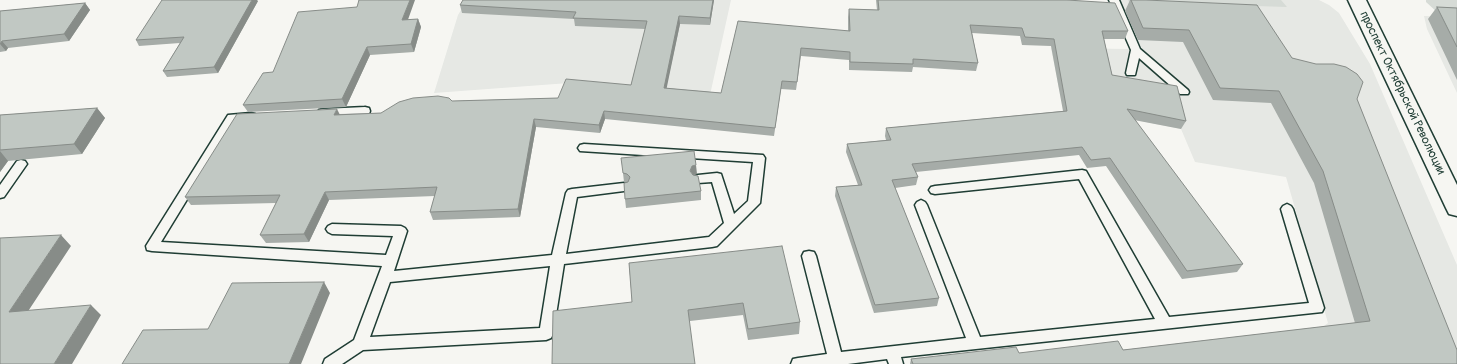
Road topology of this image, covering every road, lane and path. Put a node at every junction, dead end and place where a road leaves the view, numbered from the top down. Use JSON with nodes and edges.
{"nodes":[{"id":1,"x":1114,"y":0,"type":"edge"},
{"id":2,"x":1357,"y":0,"type":"edge"},
{"id":3,"x":1136,"y":50,"type":"junction"},
{"id":4,"x":1131,"y":73,"type":"dead end"},
{"id":5,"x":1184,"y":92,"type":"dead end"},
{"id":6,"x":365,"y":111,"type":"dead end"},
{"id":7,"x":310,"y":114,"type":"edge"},
{"id":8,"x":263,"y":116,"type":"edge"},
{"id":9,"x":584,"y":148,"type":"dead end"},
{"id":10,"x":21,"y":164,"type":"edge"},
{"id":11,"x":698,"y":179,"type":"edge"},
{"id":12,"x":624,"y":187,"type":"edge"},
{"id":13,"x":935,"y":190,"type":"dead end"},
{"id":14,"x":0,"y":194,"type":"edge"},
{"id":15,"x":921,"y":205,"type":"dead end"},
{"id":16,"x":1457,"y":208,"type":"edge"},
{"id":17,"x":1287,"y":209,"type":"dead end"},
{"id":18,"x":731,"y":224,"type":"junction"},
{"id":19,"x":332,"y":229,"type":"dead end"},
{"id":20,"x":809,"y":256,"type":"dead end"},
{"id":21,"x":558,"y":260,"type":"junction"},
{"id":22,"x":391,"y":261,"type":"junction"},
{"id":23,"x":385,"y":277,"type":"junction"},
{"id":24,"x":1165,"y":324,"type":"junction"},
{"id":25,"x":975,"y":343,"type":"junction"},
{"id":26,"x":360,"y":344,"type":"junction"},
{"id":27,"x":894,"y":358,"type":"edge"},
{"id":28,"x":836,"y":359,"type":"junction"},
{"id":29,"x":330,"y":364,"type":"edge"},
{"id":30,"x":798,"y":364,"type":"edge"}],
"edges":[{"from":1,"to":3,"type":"lane"},
{"from":2,"to":16,"type":"main road","name":"проспект Октябрьской Революции"},
{"from":3,"to":4,"type":"lane"},
{"from":3,"to":5,"type":"lane"},
{"from":6,"to":7,"type":"lane"},
{"from":8,"to":22,"type":"lane"},
{"from":9,"to":18,"type":"lane"},
{"from":10,"to":14,"type":"lane"},
{"from":11,"to":18,"type":"lane"},
{"from":12,"to":21,"type":"lane"},
{"from":13,"to":24,"type":"lane"},
{"from":15,"to":25,"type":"lane"},
{"from":17,"to":24,"type":"lane"},
{"from":18,"to":21,"type":"lane"},
{"from":19,"to":22,"type":"lane"},
{"from":20,"to":28,"type":"lane"},
{"from":21,"to":23,"type":"lane"},
{"from":21,"to":26,"type":"lane"},
{"from":22,"to":23,"type":"lane"},
{"from":23,"to":26,"type":"lane"},
{"from":24,"to":25,"type":"lane"},
{"from":25,"to":27,"type":"lane"},
{"from":26,"to":29,"type":"lane"},
{"from":27,"to":28,"type":"lane"},
{"from":28,"to":30,"type":"lane"}]}
